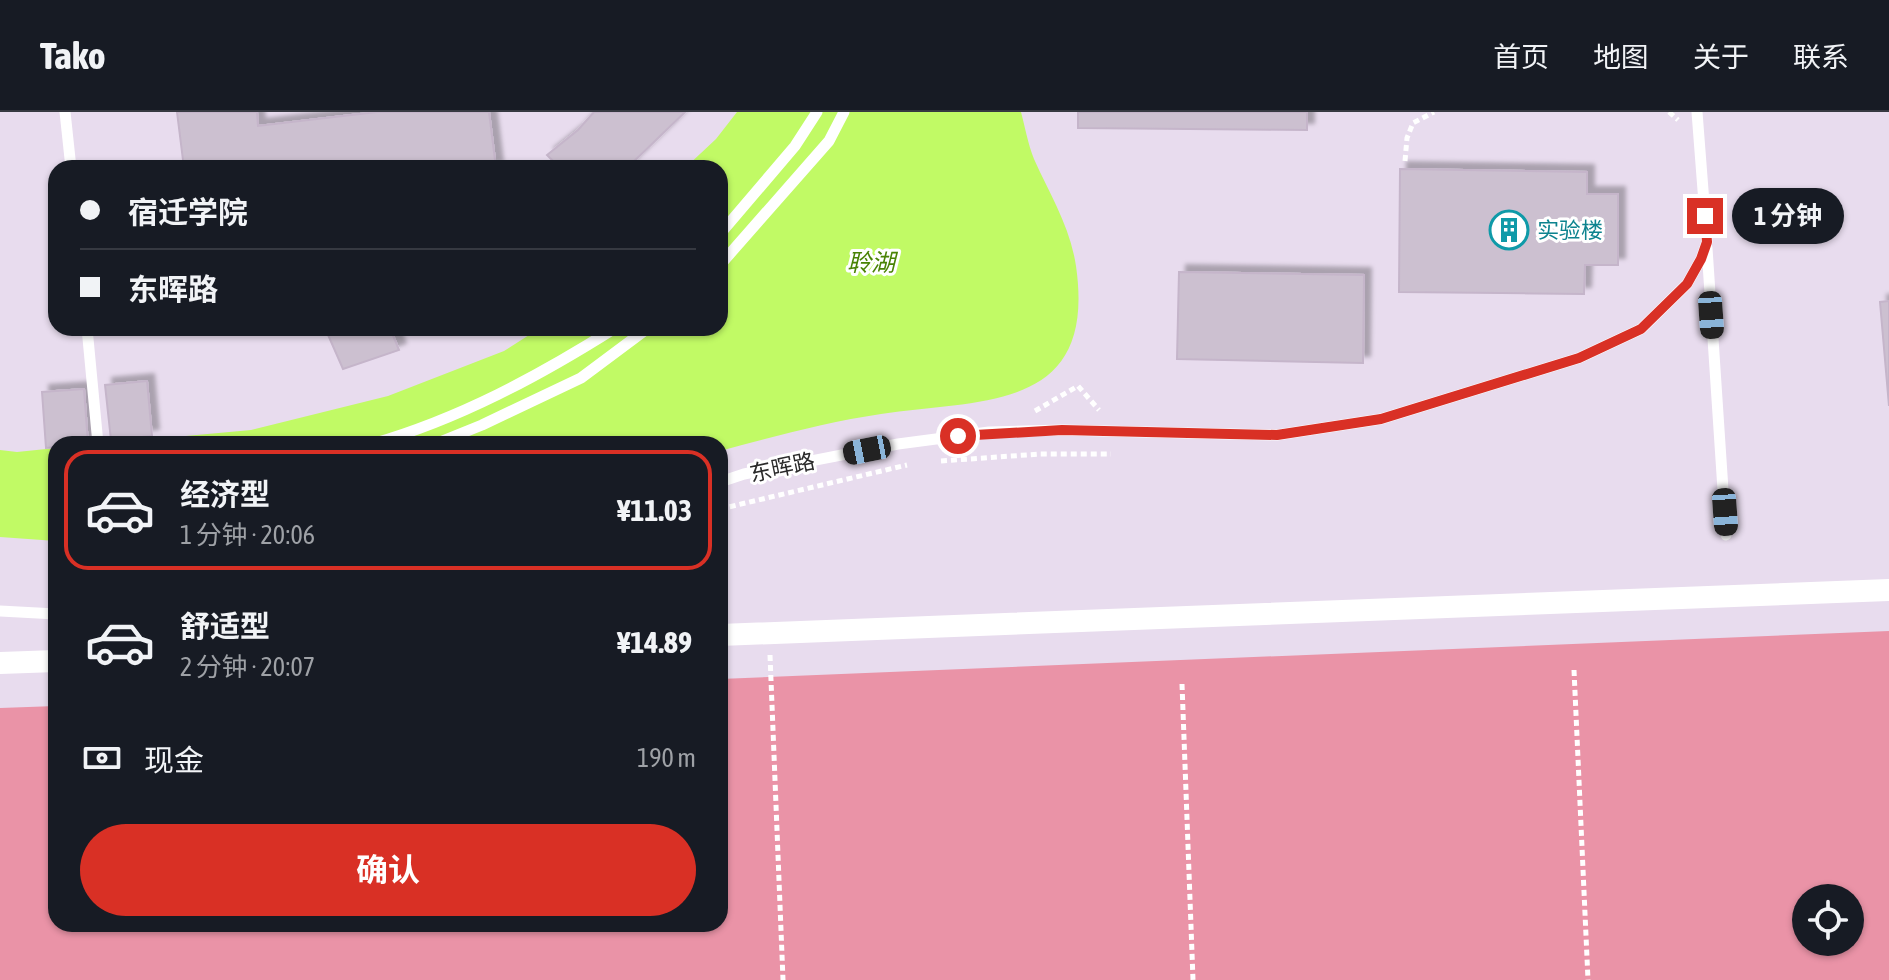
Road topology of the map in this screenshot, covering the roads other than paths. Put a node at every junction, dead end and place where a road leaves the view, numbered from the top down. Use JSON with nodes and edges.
{"nodes":[{"id":1,"x":65,"y":112,"type":"edge"},
{"id":2,"x":817,"y":112,"type":"edge"},
{"id":3,"x":844,"y":112,"type":"edge"},
{"id":4,"x":1697,"y":112,"type":"edge"},
{"id":5,"x":70,"y":160,"type":"edge"},
{"id":6,"x":728,"y":225,"type":"edge"},
{"id":7,"x":1707,"y":243,"type":"junction"},
{"id":8,"x":728,"y":256,"type":"edge"},
{"id":9,"x":88,"y":336,"type":"edge"},
{"id":10,"x":602,"y":336,"type":"edge"},
{"id":11,"x":637,"y":336,"type":"edge"},
{"id":12,"x":97,"y":436,"type":"edge"},
{"id":13,"x":394,"y":436,"type":"edge"},
{"id":14,"x":455,"y":436,"type":"edge"},
{"id":15,"x":728,"y":479,"type":"edge"},
{"id":16,"x":1726,"y":535,"type":"dead end"},
{"id":17,"x":1889,"y":590,"type":"edge"},
{"id":18,"x":0,"y":611,"type":"edge"},
{"id":19,"x":48,"y":614,"type":"edge"},
{"id":20,"x":728,"y":635,"type":"edge"},
{"id":21,"x":48,"y":661,"type":"edge"},
{"id":22,"x":0,"y":663,"type":"edge"}],
"edges":[{"from":1,"to":5,"type":"lane"},
{"from":2,"to":6,"type":"lane"},
{"from":3,"to":8,"type":"lane"},
{"from":4,"to":7,"type":"lane"},
{"from":7,"to":15,"type":"lane","name":"东晖路"},
{"from":7,"to":16,"type":"lane"},
{"from":9,"to":12,"type":"lane"},
{"from":10,"to":13,"type":"lane"},
{"from":11,"to":14,"type":"lane"},
{"from":17,"to":20,"type":"street"},
{"from":18,"to":19,"type":"lane"},
{"from":21,"to":22,"type":"street"}]}
